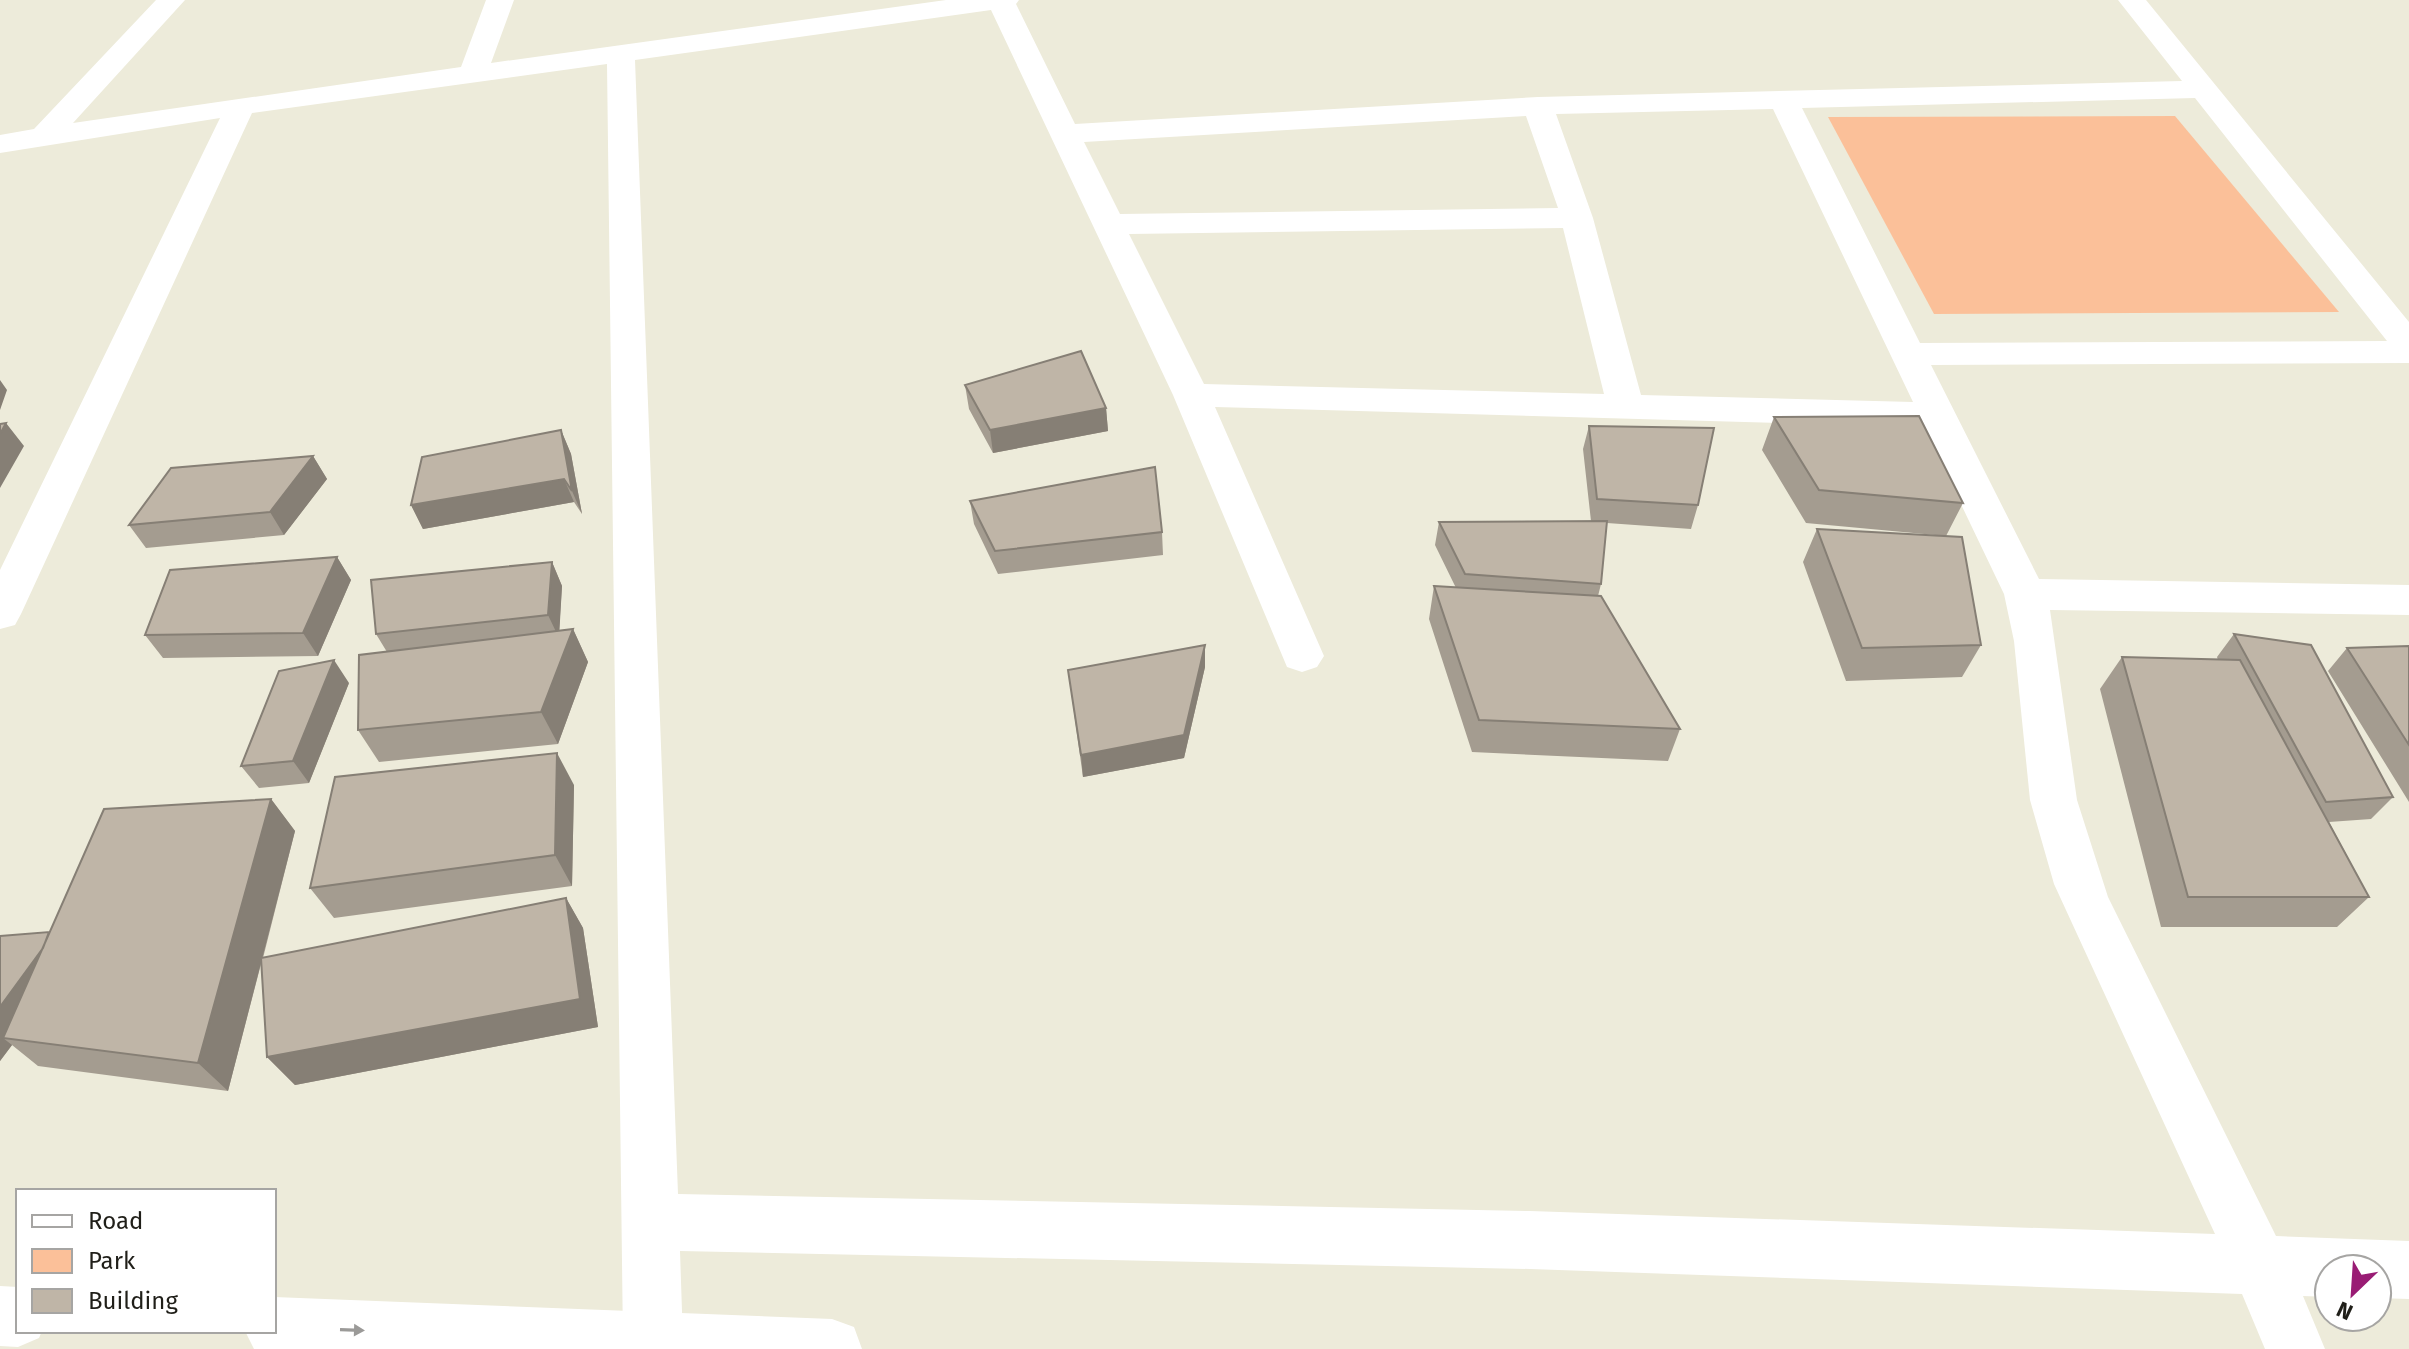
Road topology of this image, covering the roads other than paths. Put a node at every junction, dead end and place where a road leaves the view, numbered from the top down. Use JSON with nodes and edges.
{"nodes":[{"id":1,"x":171,"y":0,"type":"edge"},
{"id":2,"x":500,"y":0,"type":"edge"},
{"id":3,"x":1002,"y":0,"type":"edge"},
{"id":4,"x":2132,"y":0,"type":"edge"},
{"id":5,"x":881,"y":8,"type":"edge"},
{"id":6,"x":621,"y":53,"type":"junction"},
{"id":7,"x":473,"y":73,"type":"junction"},
{"id":8,"x":2202,"y":89,"type":"junction"},
{"id":9,"x":1783,"y":99,"type":"junction"},
{"id":10,"x":241,"y":106,"type":"junction"},
{"id":11,"x":1538,"y":106,"type":"junction"},
{"id":12,"x":1066,"y":134,"type":"junction"},
{"id":13,"x":44,"y":137,"type":"junction"},
{"id":14,"x":0,"y":144,"type":"edge"},
{"id":15,"x":1577,"y":218,"type":"junction"},
{"id":16,"x":1109,"y":224,"type":"junction"},
{"id":17,"x":2409,"y":345,"type":"edge"},
{"id":18,"x":2409,"y":352,"type":"edge"},
{"id":19,"x":1908,"y":354,"type":"junction"},
{"id":20,"x":1191,"y":395,"type":"junction"},
{"id":21,"x":1625,"y":405,"type":"junction"},
{"id":22,"x":1938,"y":415,"type":"junction"},
{"id":23,"x":2025,"y":594,"type":"junction"},
{"id":24,"x":2409,"y":600,"type":"edge"},
{"id":25,"x":0,"y":614,"type":"edge"},
{"id":26,"x":1302,"y":656,"type":"dead end"},
{"id":27,"x":651,"y":1222,"type":"junction"},
{"id":28,"x":2259,"y":1264,"type":"junction"},
{"id":29,"x":2409,"y":1270,"type":"edge"},
{"id":30,"x":276,"y":1327,"type":"edge"},
{"id":31,"x":653,"y":1342,"type":"junction"},
{"id":32,"x":832,"y":1349,"type":"edge"},
{"id":33,"x":2295,"y":1349,"type":"edge"}],
"edges":[{"from":1,"to":13,"type":"street"},
{"from":2,"to":7,"type":"street"},
{"from":3,"to":5,"type":"street"},
{"from":3,"to":12,"type":"street"},
{"from":4,"to":8,"type":"street"},
{"from":5,"to":6,"type":"street"},
{"from":6,"to":7,"type":"street"},
{"from":6,"to":27,"type":"street"},
{"from":7,"to":10,"type":"street"},
{"from":8,"to":9,"type":"street"},
{"from":8,"to":17,"type":"street"},
{"from":9,"to":11,"type":"street"},
{"from":9,"to":19,"type":"street"},
{"from":10,"to":13,"type":"street"},
{"from":10,"to":25,"type":"street"},
{"from":11,"to":12,"type":"street"},
{"from":11,"to":15,"type":"street"},
{"from":12,"to":16,"type":"street"},
{"from":13,"to":14,"type":"street"},
{"from":15,"to":16,"type":"street"},
{"from":15,"to":21,"type":"street"},
{"from":16,"to":20,"type":"street"},
{"from":18,"to":19,"type":"street"},
{"from":19,"to":22,"type":"street"},
{"from":20,"to":21,"type":"street"},
{"from":20,"to":26,"type":"street"},
{"from":21,"to":22,"type":"street"},
{"from":22,"to":23,"type":"street"},
{"from":23,"to":24,"type":"street"},
{"from":23,"to":28,"type":"street"},
{"from":27,"to":28,"type":"street"},
{"from":27,"to":31,"type":"street"},
{"from":28,"to":29,"type":"street"},
{"from":28,"to":33,"type":"street"},
{"from":30,"to":31,"type":"street","one_way":true},
{"from":31,"to":32,"type":"street"}]}
